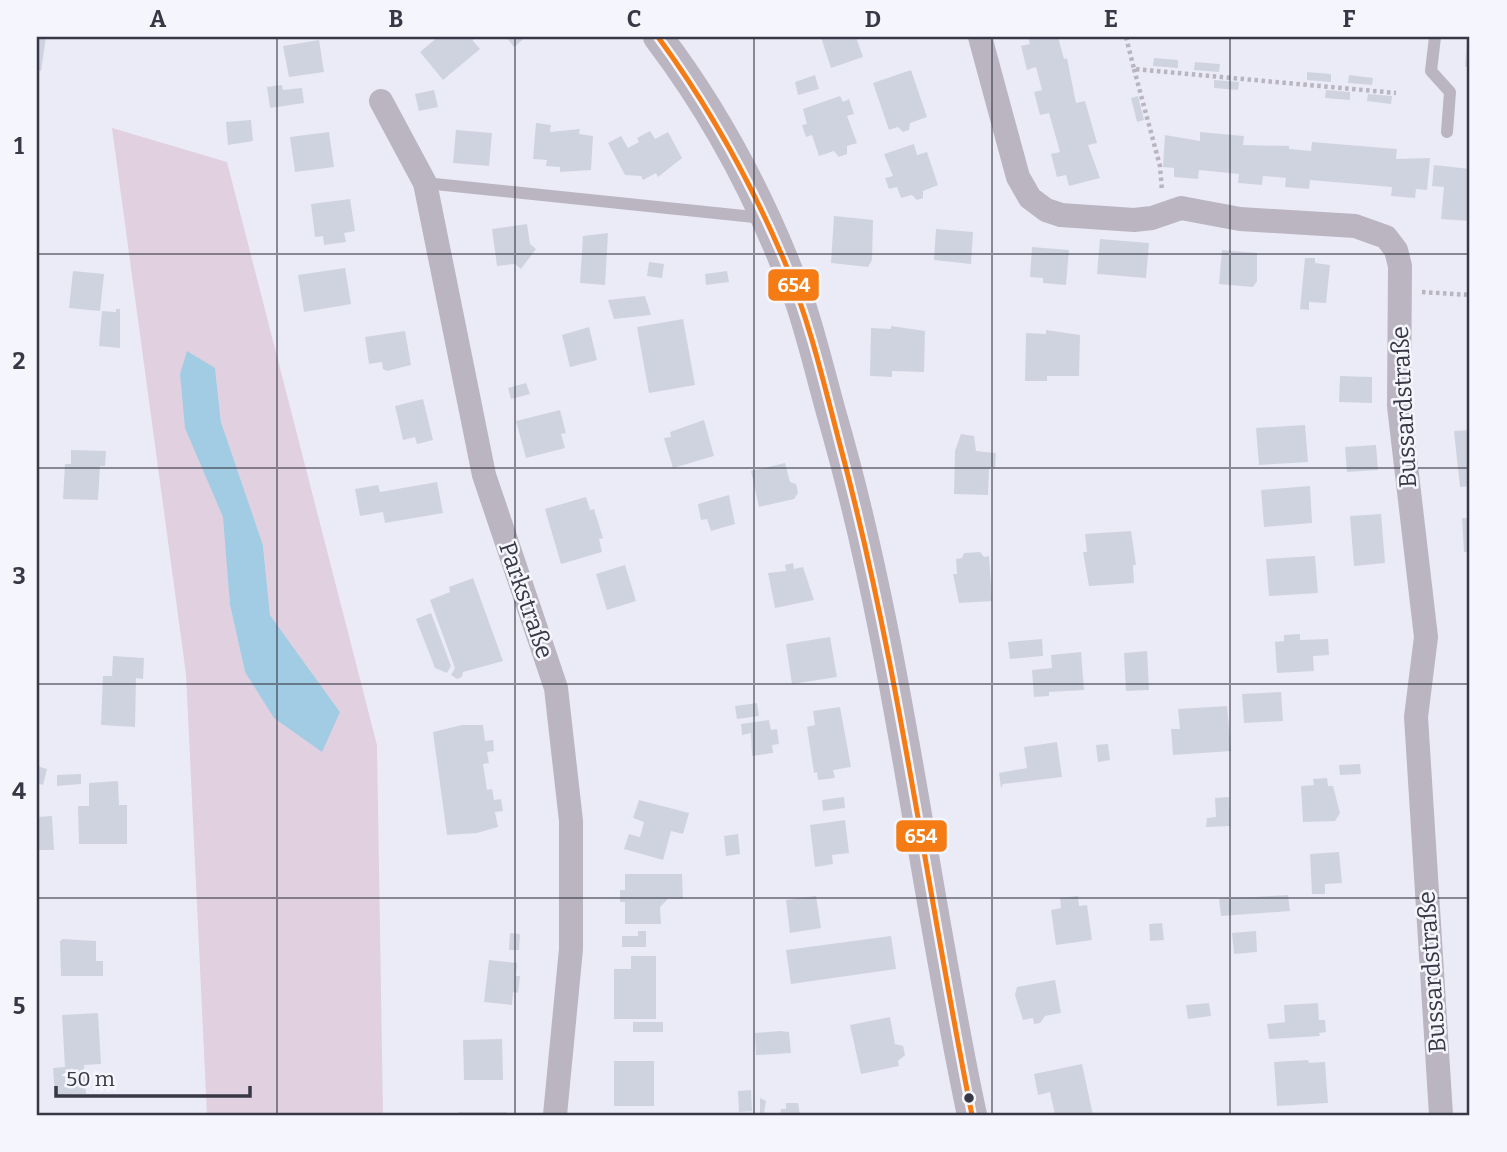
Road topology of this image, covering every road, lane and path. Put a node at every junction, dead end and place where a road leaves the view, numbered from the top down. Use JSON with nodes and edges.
{"nodes":[{"id":1,"x":658,"y":37,"type":"edge"},
{"id":2,"x":980,"y":37,"type":"edge"},
{"id":3,"x":1126,"y":37,"type":"edge"},
{"id":4,"x":1435,"y":37,"type":"edge"},
{"id":5,"x":1135,"y":69,"type":"junction"},
{"id":6,"x":1396,"y":93,"type":"dead end"},
{"id":7,"x":381,"y":101,"type":"dead end"},
{"id":8,"x":1447,"y":132,"type":"dead end"},
{"id":9,"x":425,"y":183,"type":"junction"},
{"id":10,"x":1164,"y":211,"type":"junction"},
{"id":11,"x":764,"y":218,"type":"junction"},
{"id":12,"x":1401,"y":290,"type":"junction"},
{"id":13,"x":1470,"y":295,"type":"edge"},
{"id":14,"x":555,"y":1115,"type":"edge"},
{"id":15,"x":972,"y":1115,"type":"edge"},
{"id":16,"x":1441,"y":1115,"type":"edge"}],
"edges":[{"from":1,"to":11,"type":"street"},
{"from":2,"to":10,"type":"street","name":"Bussardstraße"},
{"from":3,"to":5,"type":"path"},
{"from":4,"to":8,"type":"lane"},
{"from":5,"to":6,"type":"path"},
{"from":5,"to":10,"type":"path"},
{"from":7,"to":9,"type":"street","name":"Parkstraße"},
{"from":9,"to":11,"type":"lane"},
{"from":9,"to":14,"type":"street","name":"Parkstraße"},
{"from":10,"to":12,"type":"street","name":"Bussardstraße"},
{"from":11,"to":15,"type":"street"},
{"from":12,"to":13,"type":"path"},
{"from":12,"to":16,"type":"street","name":"Bussardstraße"}]}
